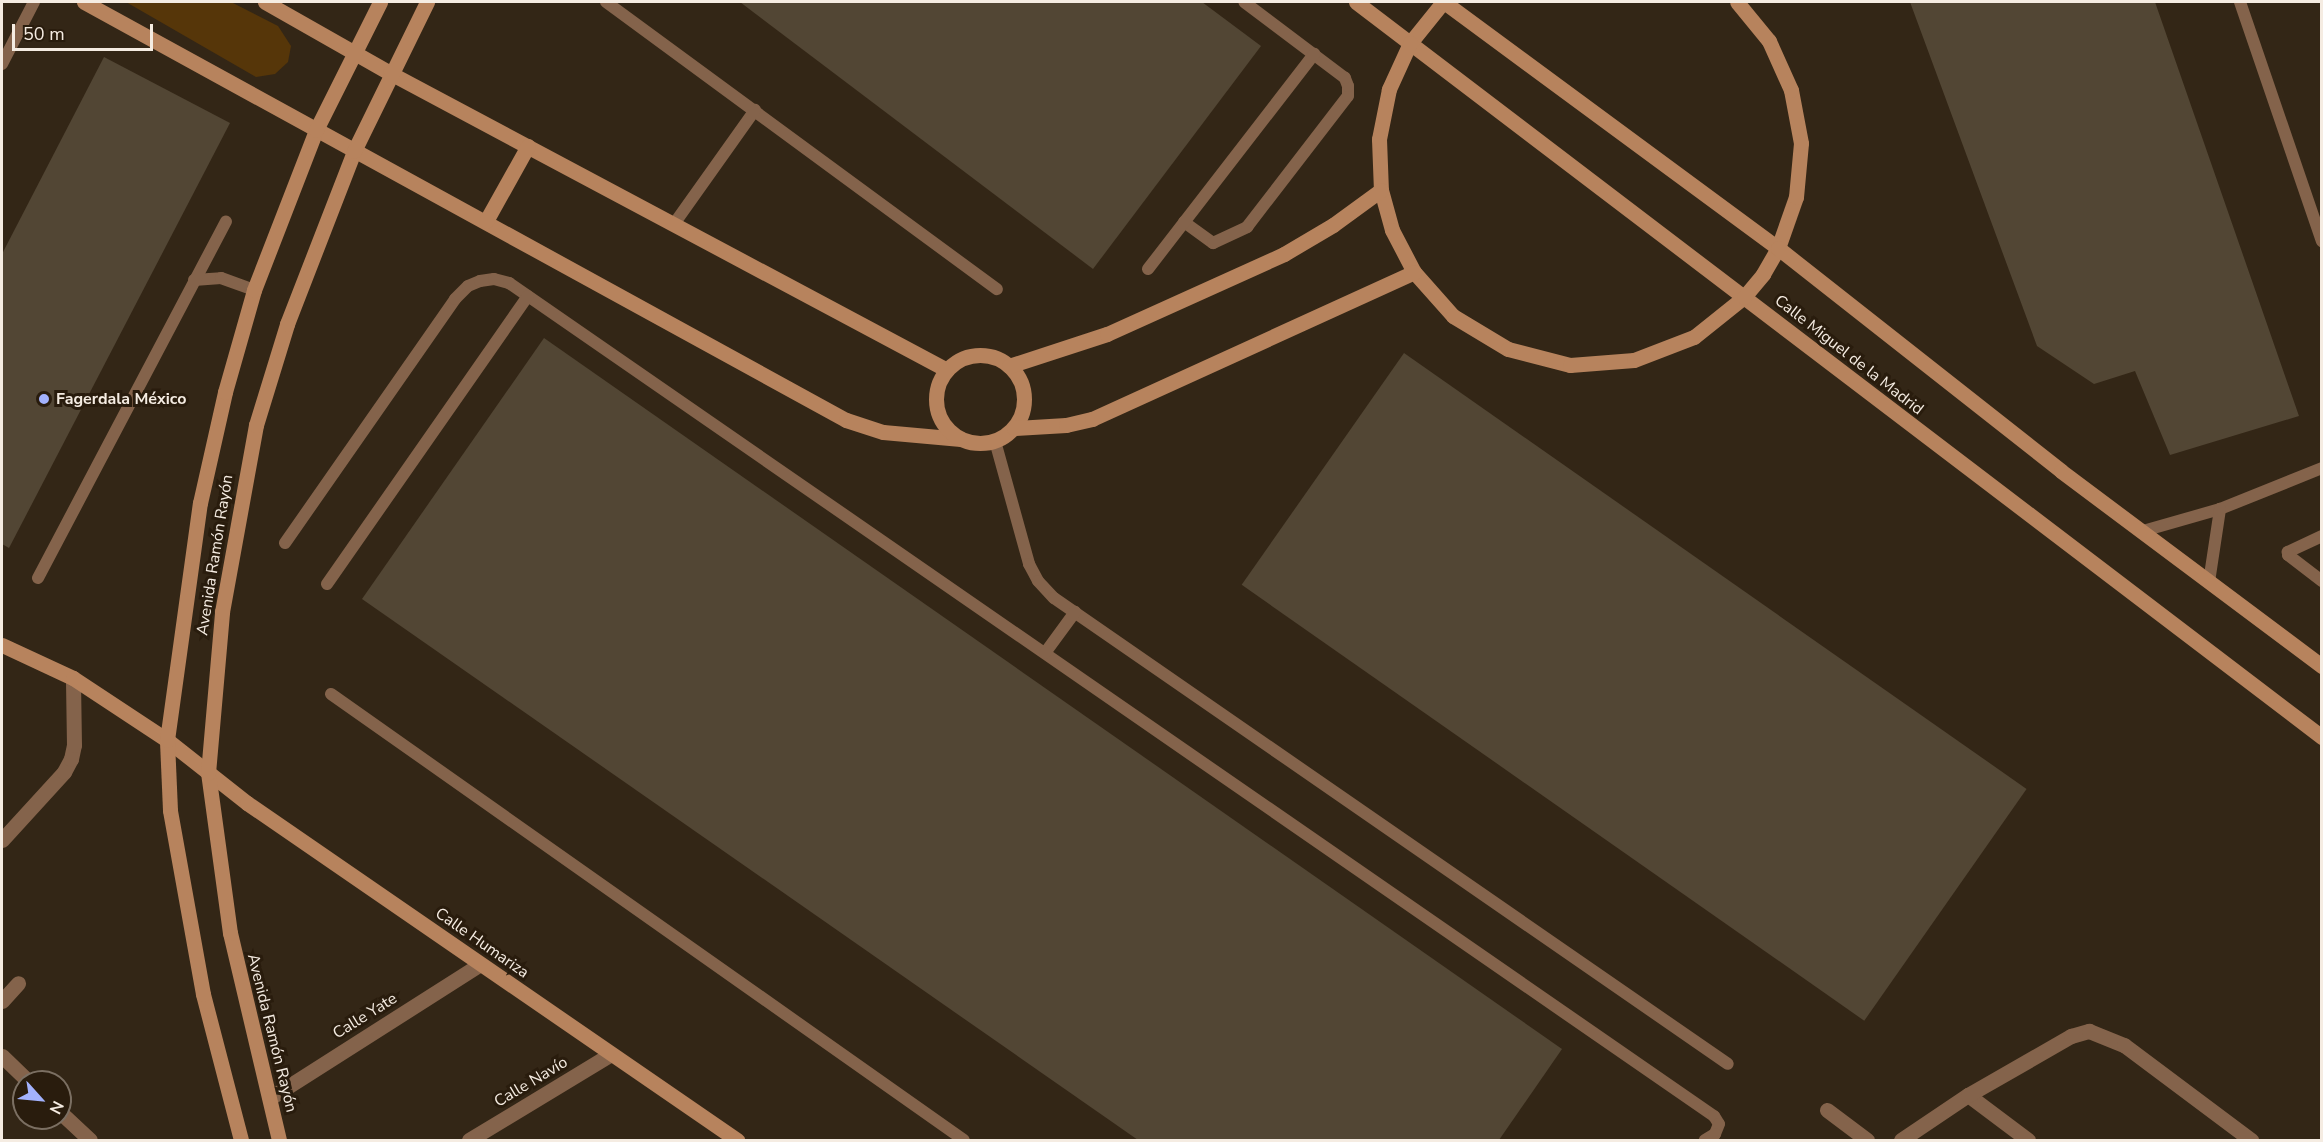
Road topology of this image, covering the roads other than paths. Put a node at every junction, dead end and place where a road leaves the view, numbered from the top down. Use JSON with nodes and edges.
{"nodes":[{"id":1,"x":34,"y":2,"type":"edge"},
{"id":2,"x":84,"y":2,"type":"edge"},
{"id":3,"x":265,"y":2,"type":"edge"},
{"id":4,"x":380,"y":2,"type":"edge"},
{"id":5,"x":427,"y":2,"type":"edge"},
{"id":6,"x":606,"y":2,"type":"edge"},
{"id":7,"x":1244,"y":2,"type":"edge"},
{"id":8,"x":1356,"y":2,"type":"edge"},
{"id":9,"x":1444,"y":2,"type":"edge"},
{"id":10,"x":1737,"y":2,"type":"edge"},
{"id":11,"x":2240,"y":2,"type":"edge"},
{"id":12,"x":1410,"y":43,"type":"junction"},
{"id":13,"x":354,"y":52,"type":"junction"},
{"id":14,"x":1314,"y":54,"type":"junction"},
{"id":15,"x":2,"y":64,"type":"edge"},
{"id":16,"x":390,"y":72,"type":"junction"},
{"id":17,"x":755,"y":110,"type":"junction"},
{"id":18,"x":316,"y":130,"type":"junction"},
{"id":19,"x":528,"y":146,"type":"junction"},
{"id":20,"x":354,"y":151,"type":"junction"},
{"id":21,"x":1381,"y":190,"type":"junction"},
{"id":22,"x":486,"y":220,"type":"junction"},
{"id":23,"x":226,"y":221,"type":"dead end"},
{"id":24,"x":1184,"y":222,"type":"junction"},
{"id":25,"x":674,"y":224,"type":"junction"},
{"id":26,"x":2322,"y":241,"type":"edge"},
{"id":27,"x":1778,"y":248,"type":"junction"},
{"id":28,"x":1148,"y":269,"type":"dead end"},
{"id":29,"x":1414,"y":272,"type":"junction"},
{"id":30,"x":194,"y":280,"type":"junction"},
{"id":31,"x":997,"y":289,"type":"dead end"},
{"id":32,"x":254,"y":290,"type":"junction"},
{"id":33,"x":528,"y":296,"type":"junction"},
{"id":34,"x":1744,"y":297,"type":"junction"},
{"id":35,"x":1009,"y":366,"type":"junction"},
{"id":36,"x":947,"y":370,"type":"junction"},
{"id":37,"x":1014,"y":428,"type":"junction"},
{"id":38,"x":961,"y":439,"type":"junction"},
{"id":39,"x":994,"y":441,"type":"junction"},
{"id":40,"x":2322,"y":468,"type":"edge"},
{"id":41,"x":2220,"y":508,"type":"junction"},
{"id":42,"x":2143,"y":531,"type":"junction"},
{"id":43,"x":2322,"y":536,"type":"edge"},
{"id":44,"x":285,"y":543,"type":"dead end"},
{"id":45,"x":38,"y":578,"type":"dead end"},
{"id":46,"x":2322,"y":581,"type":"edge"},
{"id":47,"x":2209,"y":582,"type":"junction"},
{"id":48,"x":327,"y":584,"type":"dead end"},
{"id":49,"x":1075,"y":612,"type":"junction"},
{"id":50,"x":2,"y":645,"type":"edge"},
{"id":51,"x":1045,"y":653,"type":"junction"},
{"id":52,"x":2322,"y":666,"type":"edge"},
{"id":53,"x":73,"y":678,"type":"junction"},
{"id":54,"x":331,"y":694,"type":"dead end"},
{"id":55,"x":2322,"y":737,"type":"edge"},
{"id":56,"x":168,"y":740,"type":"junction"},
{"id":57,"x":208,"y":773,"type":"junction"},
{"id":58,"x":2,"y":840,"type":"edge"},
{"id":59,"x":480,"y":964,"type":"junction"},
{"id":60,"x":18,"y":983,"type":"dead end"},
{"id":61,"x":2,"y":1001,"type":"edge"},
{"id":62,"x":611,"y":1054,"type":"junction"},
{"id":63,"x":2,"y":1056,"type":"edge"},
{"id":64,"x":1728,"y":1064,"type":"dead end"},
{"id":65,"x":17,"y":1070,"type":"edge"},
{"id":66,"x":1968,"y":1095,"type":"junction"},
{"id":67,"x":270,"y":1098,"type":"junction"},
{"id":68,"x":1827,"y":1110,"type":"dead end"},
{"id":69,"x":72,"y":1123,"type":"edge"},
{"id":70,"x":90,"y":1140,"type":"edge"},
{"id":71,"x":241,"y":1140,"type":"edge"},
{"id":72,"x":279,"y":1140,"type":"edge"},
{"id":73,"x":469,"y":1140,"type":"edge"},
{"id":74,"x":738,"y":1140,"type":"edge"},
{"id":75,"x":964,"y":1140,"type":"edge"},
{"id":76,"x":1705,"y":1140,"type":"edge"},
{"id":77,"x":1867,"y":1140,"type":"edge"},
{"id":78,"x":1901,"y":1140,"type":"edge"},
{"id":79,"x":2028,"y":1140,"type":"edge"},
{"id":80,"x":2251,"y":1140,"type":"edge"}],
"edges":[{"from":1,"to":15,"type":"lane"},
{"from":2,"to":18,"type":"main road"},
{"from":3,"to":13,"type":"main road"},
{"from":4,"to":13,"type":"main road","name":"Avenida Ramón Rayón"},
{"from":5,"to":16,"type":"main road","name":"Avenida Ramón Rayón"},
{"from":6,"to":17,"type":"lane"},
{"from":7,"to":14,"type":"lane"},
{"from":8,"to":12,"type":"main road","name":"Calle Miguel de la Madrid"},
{"from":9,"to":12,"type":"main road"},
{"from":9,"to":27,"type":"main road"},
{"from":10,"to":27,"type":"main road"},
{"from":11,"to":26,"type":"lane"},
{"from":12,"to":21,"type":"main road"},
{"from":12,"to":34,"type":"main road","name":"Calle Miguel de la Madrid"},
{"from":13,"to":16,"type":"main road"},
{"from":13,"to":18,"type":"main road","name":"Avenida Ramón Rayón"},
{"from":14,"to":24,"type":"lane"},
{"from":14,"to":24,"type":"lane"},
{"from":16,"to":19,"type":"main road"},
{"from":16,"to":20,"type":"main road","name":"Avenida Ramón Rayón"},
{"from":17,"to":25,"type":"lane"},
{"from":17,"to":31,"type":"lane"},
{"from":18,"to":20,"type":"main road"},
{"from":18,"to":32,"type":"main road","name":"Avenida Ramón Rayón"},
{"from":19,"to":22,"type":"main road"},
{"from":19,"to":25,"type":"main road"},
{"from":20,"to":22,"type":"main road"},
{"from":20,"to":57,"type":"main road","name":"Avenida Ramón Rayón"},
{"from":21,"to":29,"type":"main road"},
{"from":21,"to":35,"type":"main road"},
{"from":22,"to":38,"type":"main road"},
{"from":23,"to":30,"type":"lane"},
{"from":24,"to":28,"type":"lane"},
{"from":25,"to":36,"type":"main road"},
{"from":27,"to":34,"type":"main road"},
{"from":27,"to":42,"type":"main road"},
{"from":29,"to":34,"type":"main road"},
{"from":29,"to":37,"type":"main road"},
{"from":30,"to":32,"type":"lane"},
{"from":30,"to":45,"type":"lane"},
{"from":32,"to":56,"type":"main road","name":"Avenida Ramón Rayón"},
{"from":33,"to":44,"type":"lane"},
{"from":33,"to":48,"type":"lane"},
{"from":33,"to":51,"type":"lane"},
{"from":34,"to":55,"type":"main road","name":"Calle Miguel de la Madrid"},
{"from":35,"to":36,"type":"main road"},
{"from":35,"to":37,"type":"main road"},
{"from":36,"to":38,"type":"main road"},
{"from":37,"to":39,"type":"main road"},
{"from":38,"to":39,"type":"main road"},
{"from":39,"to":49,"type":"lane"},
{"from":40,"to":41,"type":"lane"},
{"from":41,"to":42,"type":"lane"},
{"from":41,"to":47,"type":"lane"},
{"from":42,"to":47,"type":"main road"},
{"from":43,"to":46,"type":"lane"},
{"from":47,"to":52,"type":"main road"},
{"from":49,"to":51,"type":"lane"},
{"from":49,"to":64,"type":"lane"},
{"from":50,"to":53,"type":"main road","name":"Calle Humariza"},
{"from":51,"to":76,"type":"lane"},
{"from":53,"to":56,"type":"main road","name":"Calle Humariza"},
{"from":53,"to":58,"type":"street"},
{"from":54,"to":75,"type":"lane"},
{"from":56,"to":57,"type":"main road","name":"Calle Humariza"},
{"from":56,"to":71,"type":"main road","name":"Avenida Ramón Rayón"},
{"from":57,"to":59,"type":"main road","name":"Calle Humariza"},
{"from":57,"to":67,"type":"main road","name":"Avenida Ramón Rayón"},
{"from":59,"to":62,"type":"main road","name":"Calle Humariza"},
{"from":59,"to":67,"type":"street","name":"Calle Yate"},
{"from":60,"to":61,"type":"street"},
{"from":62,"to":73,"type":"street","name":"Calle Navío"},
{"from":62,"to":74,"type":"main road","name":"Calle Humariza"},
{"from":63,"to":65,"type":"street"},
{"from":66,"to":78,"type":"street"},
{"from":66,"to":79,"type":"street"},
{"from":66,"to":80,"type":"street"},
{"from":67,"to":72,"type":"main road","name":"Avenida Ramón Rayón"},
{"from":68,"to":77,"type":"street"},
{"from":69,"to":70,"type":"street"}]}
